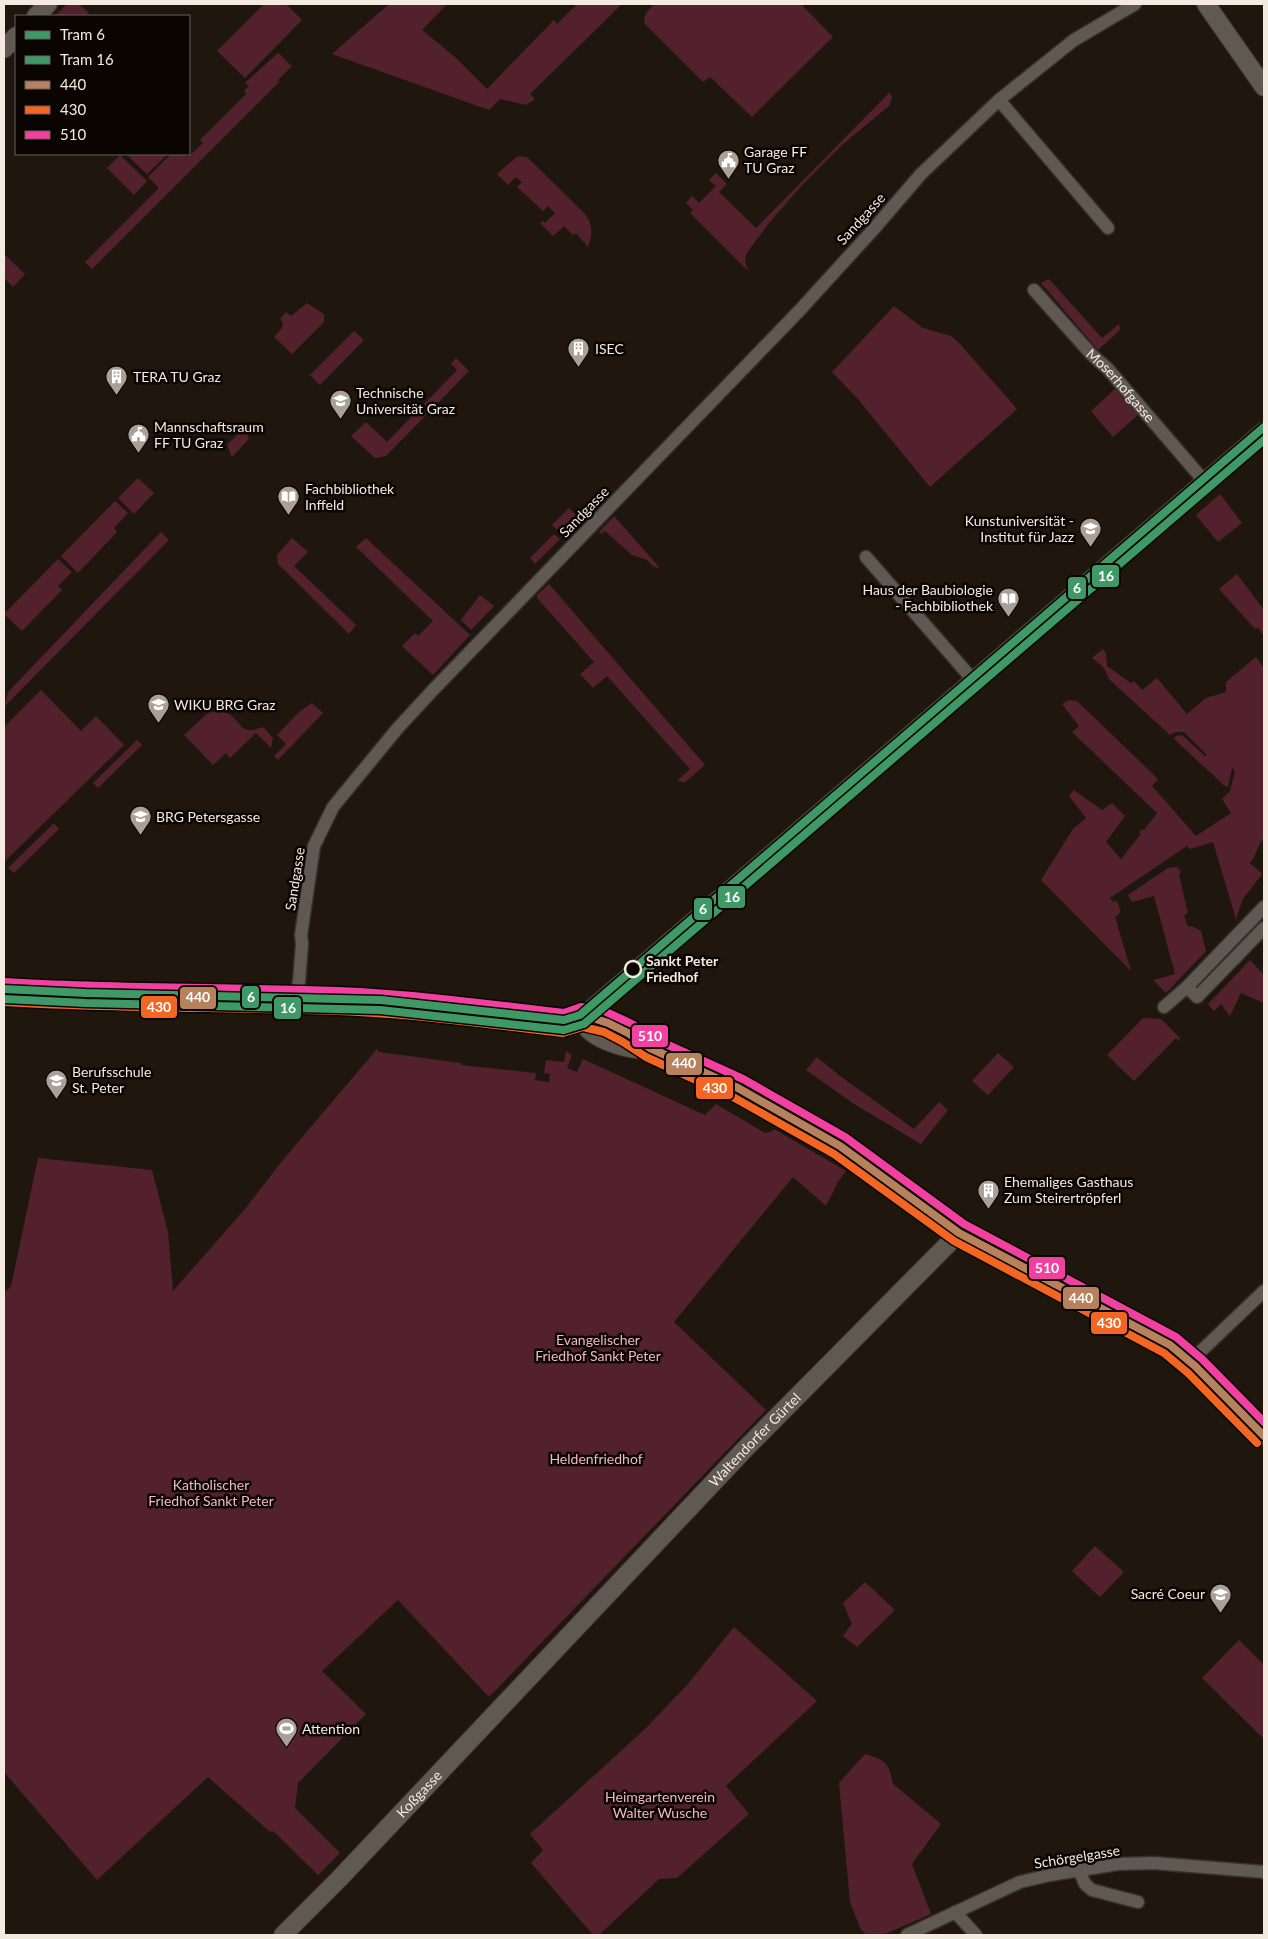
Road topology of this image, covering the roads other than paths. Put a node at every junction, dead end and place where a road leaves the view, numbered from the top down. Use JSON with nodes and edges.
{"nodes":[{"id":1,"x":1135,"y":4,"type":"edge"},
{"id":2,"x":1206,"y":4,"type":"edge"},
{"id":3,"x":15,"y":37,"type":"edge"},
{"id":4,"x":4,"y":49,"type":"edge"},
{"id":5,"x":1264,"y":85,"type":"edge"},
{"id":6,"x":999,"y":100,"type":"junction"},
{"id":7,"x":1108,"y":228,"type":"dead end"},
{"id":8,"x":1034,"y":290,"type":"dead end"},
{"id":9,"x":1264,"y":431,"type":"edge"},
{"id":10,"x":1205,"y":482,"type":"junction"},
{"id":11,"x":866,"y":557,"type":"dead end"},
{"id":12,"x":974,"y":681,"type":"junction"},
{"id":13,"x":1264,"y":908,"type":"edge"},
{"id":14,"x":1264,"y":928,"type":"edge"},
{"id":15,"x":1222,"y":953,"type":"junction"},
{"id":16,"x":1234,"y":959,"type":"junction"},
{"id":17,"x":1187,"y":987,"type":"junction"},
{"id":18,"x":4,"y":992,"type":"edge"},
{"id":19,"x":295,"y":1000,"type":"junction"},
{"id":20,"x":1164,"y":1007,"type":"dead end"},
{"id":21,"x":582,"y":1017,"type":"junction"},
{"id":22,"x":959,"y":1234,"type":"junction"},
{"id":23,"x":1264,"y":1291,"type":"edge"},
{"id":24,"x":1188,"y":1360,"type":"junction"},
{"id":25,"x":1264,"y":1436,"type":"edge"},
{"id":26,"x":554,"y":1651,"type":"joint"},
{"id":27,"x":1079,"y":1870,"type":"junction"},
{"id":28,"x":1264,"y":1872,"type":"edge"},
{"id":29,"x":1138,"y":1902,"type":"dead end"},
{"id":30,"x":955,"y":1912,"type":"junction"},
{"id":31,"x":283,"y":1935,"type":"edge"},
{"id":32,"x":907,"y":1935,"type":"edge"},
{"id":33,"x":976,"y":1935,"type":"edge"}],
"edges":[{"from":1,"to":6,"type":"street","name":"Sandgasse"},
{"from":2,"to":5,"type":"main road"},
{"from":3,"to":4,"type":"main road"},
{"from":6,"to":7,"type":"street"},
{"from":6,"to":19,"type":"street","name":"Sandgasse"},
{"from":8,"to":10,"type":"street","name":"Moserhofgasse"},
{"from":9,"to":10,"type":"main road"},
{"from":10,"to":12,"type":"main road"},
{"from":11,"to":12,"type":"street"},
{"from":12,"to":21,"type":"main road"},
{"from":13,"to":15,"type":"street"},
{"from":14,"to":16,"type":"street"},
{"from":15,"to":16,"type":"street"},
{"from":15,"to":17,"type":"street"},
{"from":16,"to":17,"type":"street"},
{"from":17,"to":20,"type":"street"},
{"from":18,"to":19,"type":"main road"},
{"from":19,"to":21,"type":"main road"},
{"from":21,"to":22,"type":"main road"},
{"from":22,"to":24,"type":"main road"},
{"from":22,"to":26,"type":"main road","name":"Waltendorfer Gürtel"},
{"from":23,"to":24,"type":"street"},
{"from":24,"to":25,"type":"main road"},
{"from":26,"to":31,"type":"main road","name":"Koßgasse"},
{"from":27,"to":28,"type":"street","name":"Schörgelgasse"},
{"from":27,"to":29,"type":"street"},
{"from":27,"to":30,"type":"street","name":"Schörgelgasse"},
{"from":30,"to":32,"type":"street","name":"Schörgelgasse"},
{"from":30,"to":33,"type":"street"}]}
